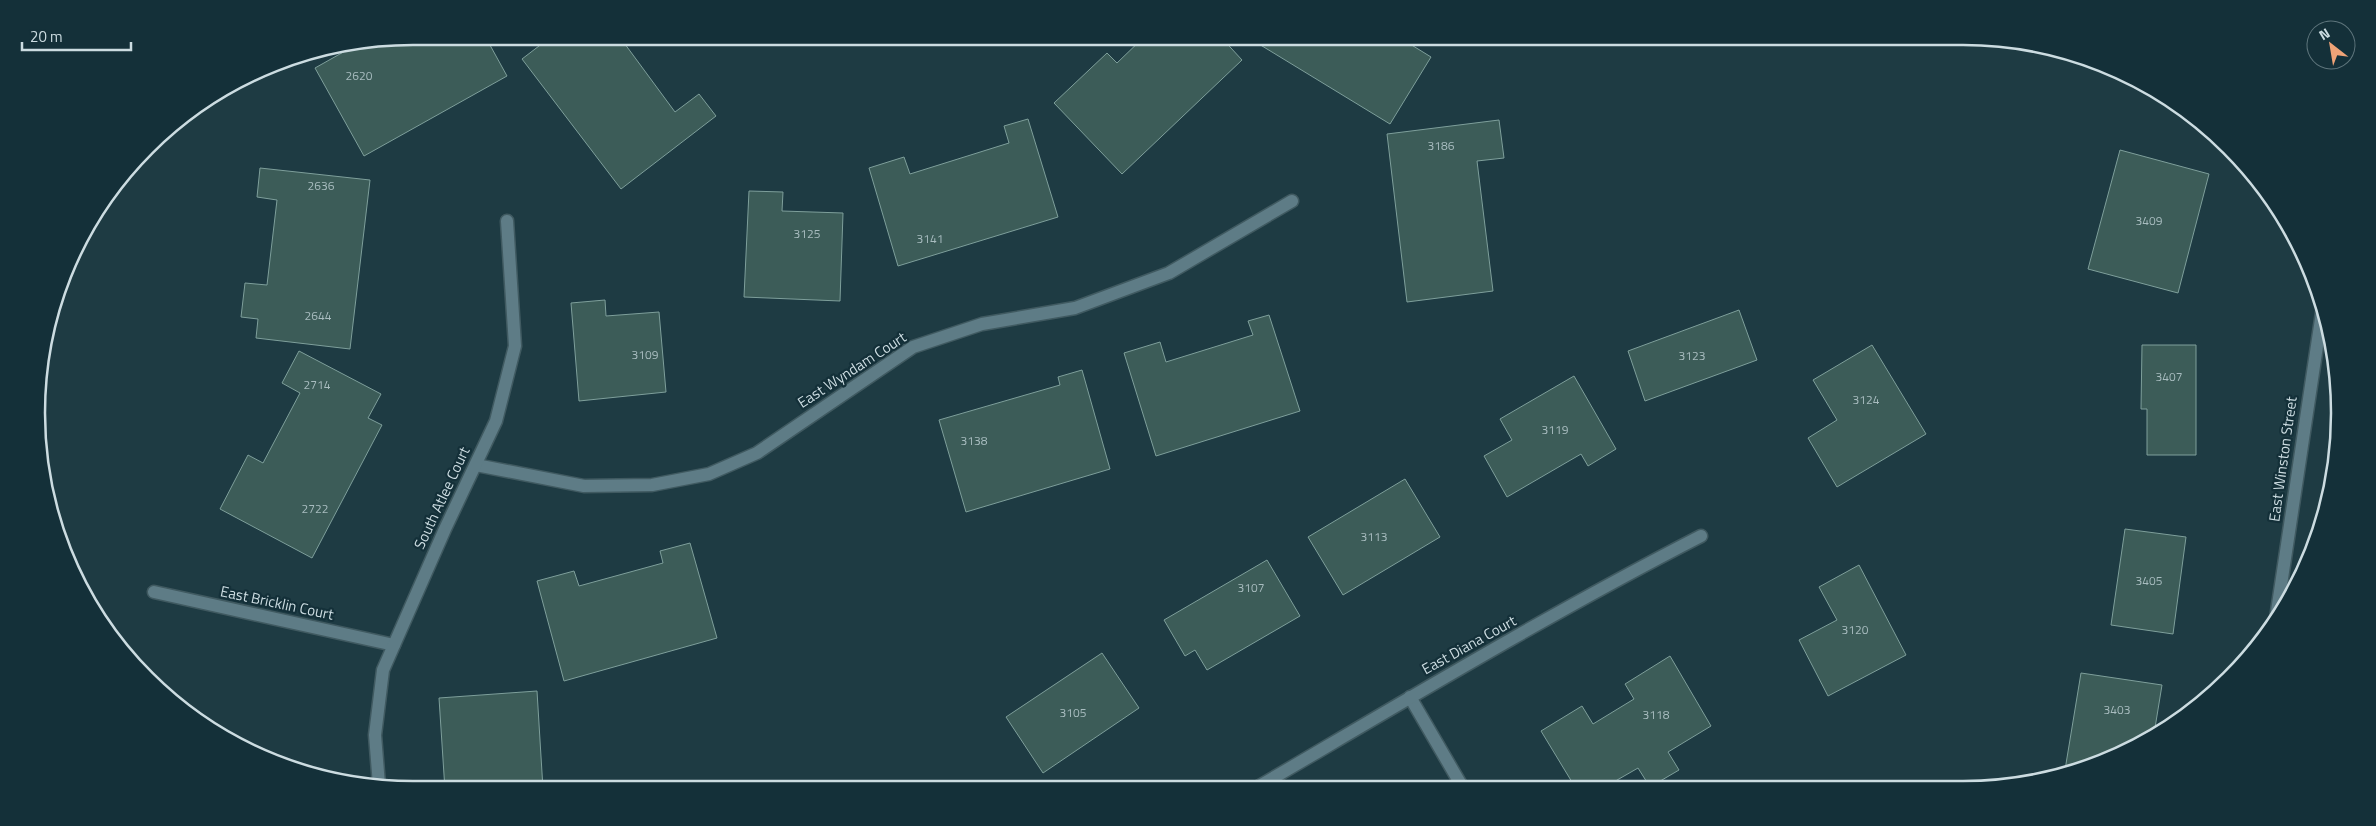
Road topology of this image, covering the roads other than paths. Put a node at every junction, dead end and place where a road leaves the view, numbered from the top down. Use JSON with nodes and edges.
{"nodes":[{"id":1,"x":1292,"y":201,"type":"dead end"},
{"id":2,"x":507,"y":221,"type":"dead end"},
{"id":3,"x":2320,"y":326,"type":"edge"},
{"id":4,"x":476,"y":464,"type":"junction"},
{"id":5,"x":1701,"y":536,"type":"dead end"},
{"id":6,"x":154,"y":592,"type":"dead end"},
{"id":7,"x":2278,"y":603,"type":"edge"},
{"id":8,"x":394,"y":646,"type":"junction"},
{"id":9,"x":1410,"y":697,"type":"junction"},
{"id":10,"x":379,"y":779,"type":"edge"},
{"id":11,"x":1268,"y":781,"type":"edge"},
{"id":12,"x":1459,"y":781,"type":"edge"}],
"edges":[{"from":1,"to":4,"type":"street","name":"East Wyndam Court"},
{"from":2,"to":4,"type":"street","name":"South Atlee Court"},
{"from":3,"to":7,"type":"street","name":"East Winston Street"},
{"from":4,"to":8,"type":"street","name":"South Atlee Court"},
{"from":5,"to":9,"type":"street","name":"East Diana Court"},
{"from":6,"to":8,"type":"street","name":"East Bricklin Court"},
{"from":8,"to":10,"type":"street","name":"South Atlee Court"},
{"from":9,"to":11,"type":"street","name":"East Diana Court"},
{"from":9,"to":12,"type":"street"}]}
